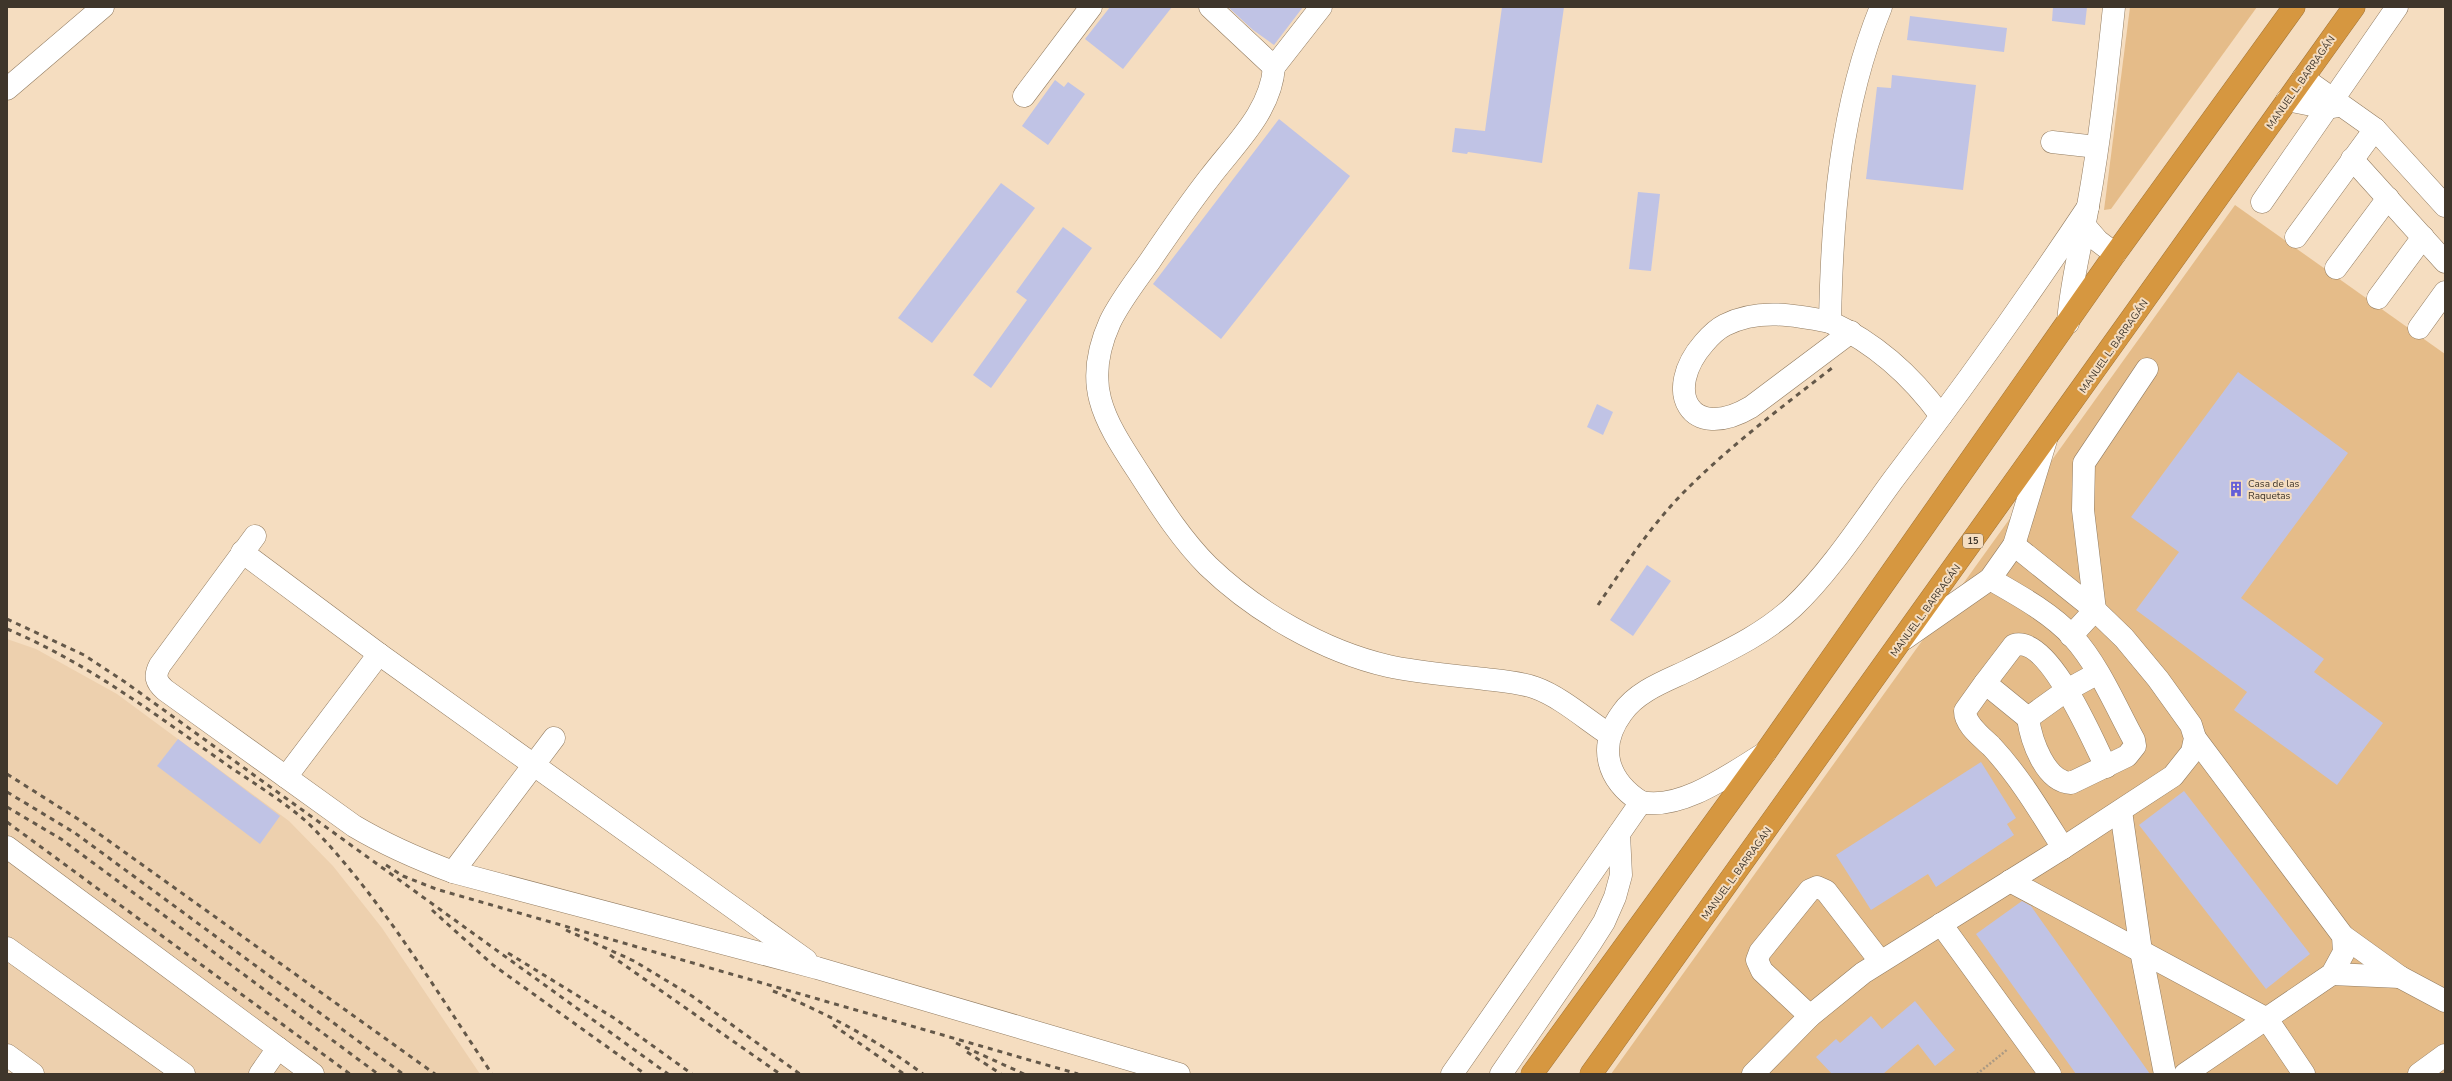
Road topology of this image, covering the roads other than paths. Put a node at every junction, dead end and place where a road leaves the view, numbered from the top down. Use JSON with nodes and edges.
{"nodes":[{"id":1,"x":103,"y":7,"type":"edge"},
{"id":2,"x":1091,"y":7,"type":"edge"},
{"id":3,"x":1210,"y":7,"type":"edge"},
{"id":4,"x":1321,"y":7,"type":"edge"},
{"id":5,"x":1880,"y":7,"type":"edge"},
{"id":6,"x":2114,"y":7,"type":"edge"},
{"id":7,"x":2294,"y":7,"type":"edge"},
{"id":8,"x":2354,"y":7,"type":"edge"},
{"id":9,"x":2397,"y":7,"type":"edge"},
{"id":10,"x":1274,"y":67,"type":"junction"},
{"id":11,"x":2303,"y":78,"type":"junction"},
{"id":12,"x":7,"y":89,"type":"edge"},
{"id":13,"x":1024,"y":96,"type":"dead end"},
{"id":14,"x":2287,"y":100,"type":"junction"},
{"id":15,"x":2333,"y":104,"type":"junction"},
{"id":16,"x":2375,"y":128,"type":"junction"},
{"id":17,"x":2052,"y":142,"type":"dead end"},
{"id":18,"x":2097,"y":147,"type":"junction"},
{"id":19,"x":2352,"y":159,"type":"junction"},
{"id":20,"x":2388,"y":198,"type":"junction"},
{"id":21,"x":2262,"y":202,"type":"dead end"},
{"id":22,"x":2445,"y":206,"type":"edge"},
{"id":23,"x":2087,"y":216,"type":"junction"},
{"id":24,"x":2422,"y":237,"type":"junction"},
{"id":25,"x":2296,"y":238,"type":"dead end"},
{"id":26,"x":2115,"y":254,"type":"junction"},
{"id":27,"x":2445,"y":262,"type":"edge"},
{"id":28,"x":2336,"y":268,"type":"dead end"},
{"id":29,"x":2445,"y":292,"type":"edge"},
{"id":30,"x":2378,"y":298,"type":"dead end"},
{"id":31,"x":1830,"y":322,"type":"junction"},
{"id":32,"x":2068,"y":323,"type":"junction"},
{"id":33,"x":2419,"y":328,"type":"dead end"},
{"id":34,"x":1851,"y":332,"type":"junction"},
{"id":35,"x":2147,"y":369,"type":"dead end"},
{"id":36,"x":1941,"y":416,"type":"junction"},
{"id":37,"x":2046,"y":440,"type":"junction"},
{"id":38,"x":2014,"y":545,"type":"junction"},
{"id":39,"x":1990,"y":579,"type":"junction"},
{"id":40,"x":2095,"y":610,"type":"junction"},
{"id":41,"x":2071,"y":636,"type":"junction"},
{"id":42,"x":1903,"y":640,"type":"junction"},
{"id":43,"x":379,"y":654,"type":"junction"},
{"id":44,"x":2098,"y":673,"type":"junction"},
{"id":45,"x":1985,"y":682,"type":"junction"},
{"id":46,"x":2067,"y":690,"type":"junction"},
{"id":47,"x":2028,"y":718,"type":"junction"},
{"id":48,"x":1610,"y":735,"type":"junction"},
{"id":49,"x":554,"y":738,"type":"dead end"},
{"id":50,"x":2195,"y":738,"type":"junction"},
{"id":51,"x":1765,"y":753,"type":"junction"},
{"id":52,"x":534,"y":764,"type":"junction"},
{"id":53,"x":2106,"y":767,"type":"junction"},
{"id":54,"x":286,"y":777,"type":"junction"},
{"id":55,"x":1641,"y":802,"type":"junction"},
{"id":56,"x":2121,"y":811,"type":"junction"},
{"id":57,"x":1618,"y":834,"type":"junction"},
{"id":58,"x":2063,"y":848,"type":"junction"},
{"id":59,"x":10,"y":854,"type":"edge"},
{"id":60,"x":453,"y":872,"type":"junction"},
{"id":61,"x":2010,"y":881,"type":"junction"},
{"id":62,"x":1941,"y":924,"type":"junction"},
{"id":63,"x":2343,"y":936,"type":"junction"},
{"id":64,"x":7,"y":948,"type":"edge"},
{"id":65,"x":2141,"y":951,"type":"junction"},
{"id":66,"x":1880,"y":961,"type":"junction"},
{"id":67,"x":817,"y":968,"type":"junction"},
{"id":68,"x":2332,"y":974,"type":"junction"},
{"id":69,"x":2400,"y":977,"type":"junction"},
{"id":70,"x":2445,"y":1001,"type":"edge"},
{"id":71,"x":1810,"y":1016,"type":"junction"},
{"id":72,"x":2267,"y":1019,"type":"junction"},
{"id":73,"x":278,"y":1048,"type":"junction"},
{"id":74,"x":7,"y":1055,"type":"edge"},
{"id":75,"x":2445,"y":1055,"type":"edge"},
{"id":76,"x":33,"y":1074,"type":"edge"},
{"id":77,"x":184,"y":1074,"type":"edge"},
{"id":78,"x":260,"y":1074,"type":"edge"},
{"id":79,"x":313,"y":1074,"type":"edge"},
{"id":80,"x":1179,"y":1074,"type":"edge"},
{"id":81,"x":1452,"y":1074,"type":"edge"},
{"id":82,"x":1501,"y":1074,"type":"edge"},
{"id":83,"x":1532,"y":1074,"type":"edge"},
{"id":84,"x":1591,"y":1074,"type":"edge"},
{"id":85,"x":1753,"y":1074,"type":"edge"},
{"id":86,"x":2050,"y":1074,"type":"edge"},
{"id":87,"x":2166,"y":1074,"type":"edge"},
{"id":88,"x":2185,"y":1074,"type":"edge"},
{"id":89,"x":2304,"y":1074,"type":"edge"},
{"id":90,"x":2420,"y":1074,"type":"edge"}],
"edges":[{"from":1,"to":12,"type":"lane"},
{"from":2,"to":13,"type":"lane"},
{"from":3,"to":10,"type":"lane"},
{"from":4,"to":10,"type":"lane"},
{"from":5,"to":31,"type":"lane"},
{"from":6,"to":18,"type":"lane"},
{"from":7,"to":26,"type":"highway"},
{"from":8,"to":11,"type":"highway","name":"MANUEL L. BARRAGÁN","number":"15"},
{"from":9,"to":15,"type":"lane"},
{"from":10,"to":48,"type":"lane"},
{"from":11,"to":14,"type":"highway","name":"MANUEL L. BARRAGÁN","number":"15"},
{"from":11,"to":15,"type":"lane"},
{"from":14,"to":15,"type":"lane"},
{"from":14,"to":37,"type":"highway","name":"MANUEL L. BARRAGÁN","number":"15"},
{"from":15,"to":16,"type":"lane"},
{"from":15,"to":21,"type":"lane"},
{"from":16,"to":19,"type":"lane"},
{"from":16,"to":22,"type":"lane"},
{"from":17,"to":18,"type":"lane"},
{"from":18,"to":23,"type":"lane"},
{"from":19,"to":20,"type":"lane"},
{"from":19,"to":25,"type":"lane"},
{"from":20,"to":24,"type":"lane"},
{"from":20,"to":28,"type":"lane"},
{"from":23,"to":26,"type":"lane"},
{"from":23,"to":32,"type":"lane"},
{"from":23,"to":36,"type":"lane"},
{"from":24,"to":27,"type":"lane"},
{"from":24,"to":30,"type":"lane"},
{"from":26,"to":32,"type":"highway"},
{"from":29,"to":33,"type":"lane"},
{"from":31,"to":34,"type":"lane"},
{"from":31,"to":34,"type":"lane"},
{"from":32,"to":51,"type":"highway"},
{"from":34,"to":36,"type":"lane"},
{"from":35,"to":40,"type":"lane"},
{"from":36,"to":48,"type":"lane"},
{"from":37,"to":38,"type":"lane"},
{"from":37,"to":42,"type":"highway","name":"MANUEL L. BARRAGÁN","number":"15"},
{"from":38,"to":39,"type":"lane"},
{"from":38,"to":40,"type":"lane"},
{"from":39,"to":41,"type":"lane"},
{"from":39,"to":42,"type":"lane"},
{"from":40,"to":41,"type":"lane"},
{"from":40,"to":50,"type":"lane"},
{"from":41,"to":44,"type":"lane"},
{"from":42,"to":84,"type":"highway","name":"MANUEL L. BARRAGÁN","number":"15"},
{"from":43,"to":52,"type":"lane"},
{"from":43,"to":54,"type":"lane"},
{"from":43,"to":54,"type":"lane"},
{"from":44,"to":46,"type":"lane"},
{"from":44,"to":53,"type":"lane"},
{"from":45,"to":46,"type":"lane"},
{"from":45,"to":47,"type":"lane"},
{"from":45,"to":58,"type":"lane"},
{"from":46,"to":47,"type":"lane"},
{"from":46,"to":53,"type":"lane"},
{"from":47,"to":53,"type":"lane"},
{"from":48,"to":55,"type":"lane"},
{"from":49,"to":52,"type":"lane"},
{"from":50,"to":56,"type":"lane"},
{"from":50,"to":63,"type":"lane"},
{"from":51,"to":55,"type":"lane"},
{"from":51,"to":83,"type":"highway"},
{"from":52,"to":60,"type":"lane"},
{"from":52,"to":67,"type":"lane"},
{"from":54,"to":60,"type":"lane"},
{"from":55,"to":57,"type":"lane"},
{"from":56,"to":58,"type":"lane"},
{"from":56,"to":65,"type":"lane"},
{"from":57,"to":81,"type":"lane"},
{"from":57,"to":82,"type":"lane"},
{"from":58,"to":61,"type":"lane"},
{"from":59,"to":73,"type":"lane"},
{"from":60,"to":67,"type":"lane"},
{"from":61,"to":62,"type":"lane"},
{"from":61,"to":65,"type":"lane"},
{"from":62,"to":66,"type":"lane"},
{"from":62,"to":86,"type":"lane"},
{"from":63,"to":68,"type":"lane"},
{"from":63,"to":69,"type":"lane"},
{"from":64,"to":77,"type":"lane"},
{"from":65,"to":72,"type":"lane"},
{"from":65,"to":87,"type":"lane"},
{"from":66,"to":71,"type":"lane"},
{"from":66,"to":71,"type":"lane"},
{"from":67,"to":80,"type":"lane"},
{"from":68,"to":69,"type":"lane"},
{"from":68,"to":72,"type":"lane"},
{"from":69,"to":70,"type":"lane"},
{"from":71,"to":85,"type":"lane"},
{"from":72,"to":88,"type":"lane"},
{"from":72,"to":89,"type":"lane"},
{"from":73,"to":78,"type":"lane"},
{"from":73,"to":79,"type":"lane"},
{"from":74,"to":76,"type":"lane"},
{"from":75,"to":90,"type":"lane"}]}
